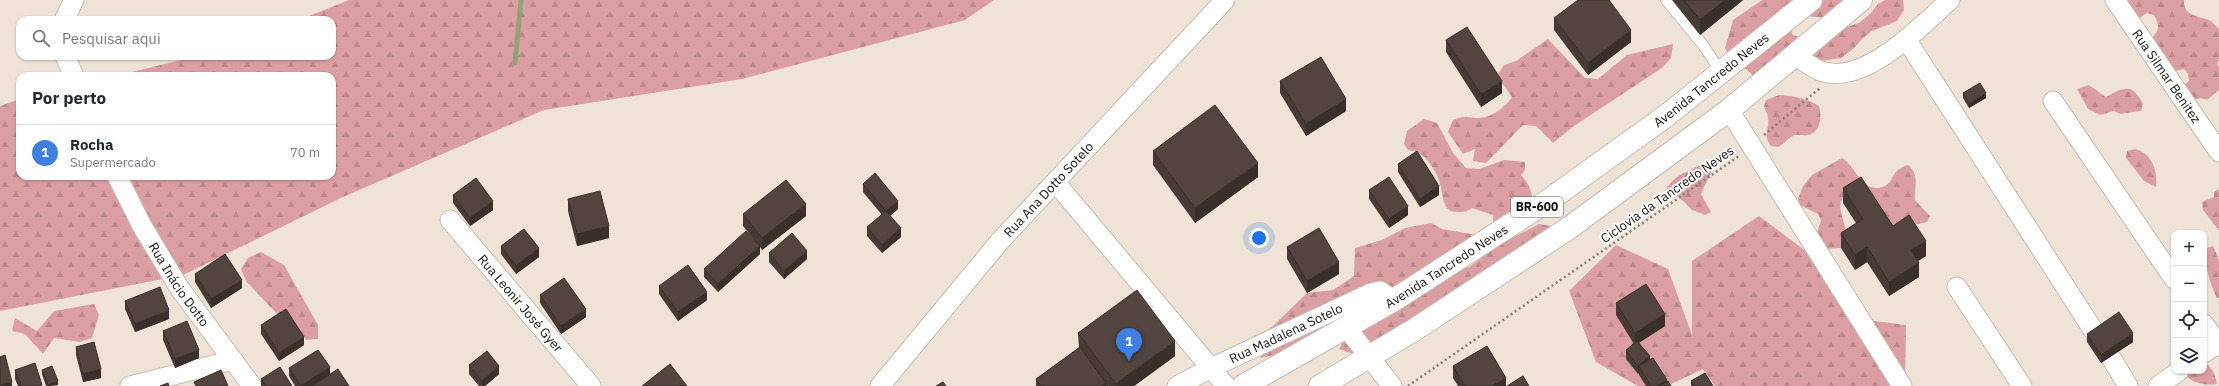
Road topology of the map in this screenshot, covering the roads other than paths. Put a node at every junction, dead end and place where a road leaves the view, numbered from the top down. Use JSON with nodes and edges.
{"nodes":[{"id":1,"x":74,"y":0,"type":"edge"},
{"id":2,"x":1225,"y":0,"type":"edge"},
{"id":3,"x":1666,"y":0,"type":"edge"},
{"id":4,"x":1811,"y":0,"type":"edge"},
{"id":5,"x":1861,"y":0,"type":"edge"},
{"id":6,"x":1950,"y":0,"type":"edge"},
{"id":7,"x":2115,"y":0,"type":"edge"},
{"id":8,"x":66,"y":16,"type":"edge"},
{"id":9,"x":1906,"y":40,"type":"junction"},
{"id":10,"x":1795,"y":56,"type":"junction"},
{"id":11,"x":68,"y":60,"type":"edge"},
{"id":12,"x":72,"y":72,"type":"edge"},
{"id":13,"x":1721,"y":72,"type":"junction"},
{"id":14,"x":2054,"y":100,"type":"dead end"},
{"id":15,"x":1729,"y":110,"type":"junction"},
{"id":16,"x":2219,"y":152,"type":"edge"},
{"id":17,"x":119,"y":180,"type":"edge"},
{"id":18,"x":1056,"y":184,"type":"junction"},
{"id":19,"x":450,"y":220,"type":"dead end"},
{"id":20,"x":2171,"y":276,"type":"edge"},
{"id":21,"x":1957,"y":287,"type":"dead end"},
{"id":22,"x":1394,"y":300,"type":"junction"},
{"id":23,"x":1346,"y":327,"type":"junction"},
{"id":24,"x":2207,"y":332,"type":"edge"},
{"id":25,"x":2097,"y":336,"type":"edge"},
{"id":26,"x":2213,"y":348,"type":"edge"},
{"id":27,"x":2110,"y":356,"type":"edge"},
{"id":28,"x":1371,"y":357,"type":"junction"},
{"id":29,"x":233,"y":360,"type":"junction"},
{"id":30,"x":1211,"y":368,"type":"junction"},
{"id":31,"x":2175,"y":374,"type":"edge"},
{"id":32,"x":130,"y":386,"type":"edge"},
{"id":33,"x":252,"y":386,"type":"edge"},
{"id":34,"x":591,"y":386,"type":"edge"},
{"id":35,"x":880,"y":386,"type":"edge"},
{"id":36,"x":1177,"y":386,"type":"edge"},
{"id":37,"x":1226,"y":386,"type":"edge"},
{"id":38,"x":1243,"y":386,"type":"edge"},
{"id":39,"x":1320,"y":386,"type":"edge"},
{"id":40,"x":1392,"y":386,"type":"edge"},
{"id":41,"x":1902,"y":386,"type":"edge"},
{"id":42,"x":2022,"y":386,"type":"edge"},
{"id":43,"x":2128,"y":386,"type":"edge"},
{"id":44,"x":2158,"y":386,"type":"edge"}],
"edges":[{"from":1,"to":8,"type":"street"},
{"from":2,"to":18,"type":"street","name":"Rua Ana Dotto Sotelo"},
{"from":3,"to":13,"type":"lane"},
{"from":4,"to":13,"type":"main road","name":"Avenida Tancredo Neves","number":"BR-600"},
{"from":5,"to":10,"type":"main road","number":"BR-600"},
{"from":6,"to":9,"type":"street"},
{"from":7,"to":16,"type":"street","name":"Rua Silmar Benitez"},
{"from":9,"to":10,"type":"street"},
{"from":9,"to":25,"type":"street"},
{"from":10,"to":15,"type":"main road","number":"BR-600"},
{"from":11,"to":12,"type":"street"},
{"from":13,"to":22,"type":"main road","name":"Avenida Tancredo Neves","number":"BR-600"},
{"from":14,"to":20,"type":"street"},
{"from":15,"to":28,"type":"main road","number":"BR-600"},
{"from":15,"to":41,"type":"street"},
{"from":17,"to":29,"type":"street","name":"Rua Inácio Dotto"},
{"from":18,"to":30,"type":"street"},
{"from":18,"to":35,"type":"street","name":"Rua Ana Dotto Sotelo"},
{"from":19,"to":34,"type":"street","name":"Rua Leonir José Gyer"},
{"from":21,"to":42,"type":"street"},
{"from":22,"to":23,"type":"main road","name":"Avenida Tancredo Neves","number":"BR-600"},
{"from":22,"to":30,"type":"street","name":"Rua Madalena Sotelo"},
{"from":23,"to":28,"type":"street"},
{"from":23,"to":38,"type":"main road","name":"Avenida Tancredo Neves","number":"BR-600"},
{"from":24,"to":26,"type":"street"},
{"from":27,"to":43,"type":"street"},
{"from":28,"to":39,"type":"main road","number":"BR-600"},
{"from":28,"to":40,"type":"street"},
{"from":29,"to":32,"type":"street"},
{"from":29,"to":33,"type":"street","name":"Rua Inácio Dotto"},
{"from":30,"to":36,"type":"street","name":"Rua Madalena Sotelo"},
{"from":30,"to":37,"type":"street"},
{"from":31,"to":44,"type":"street"}]}
